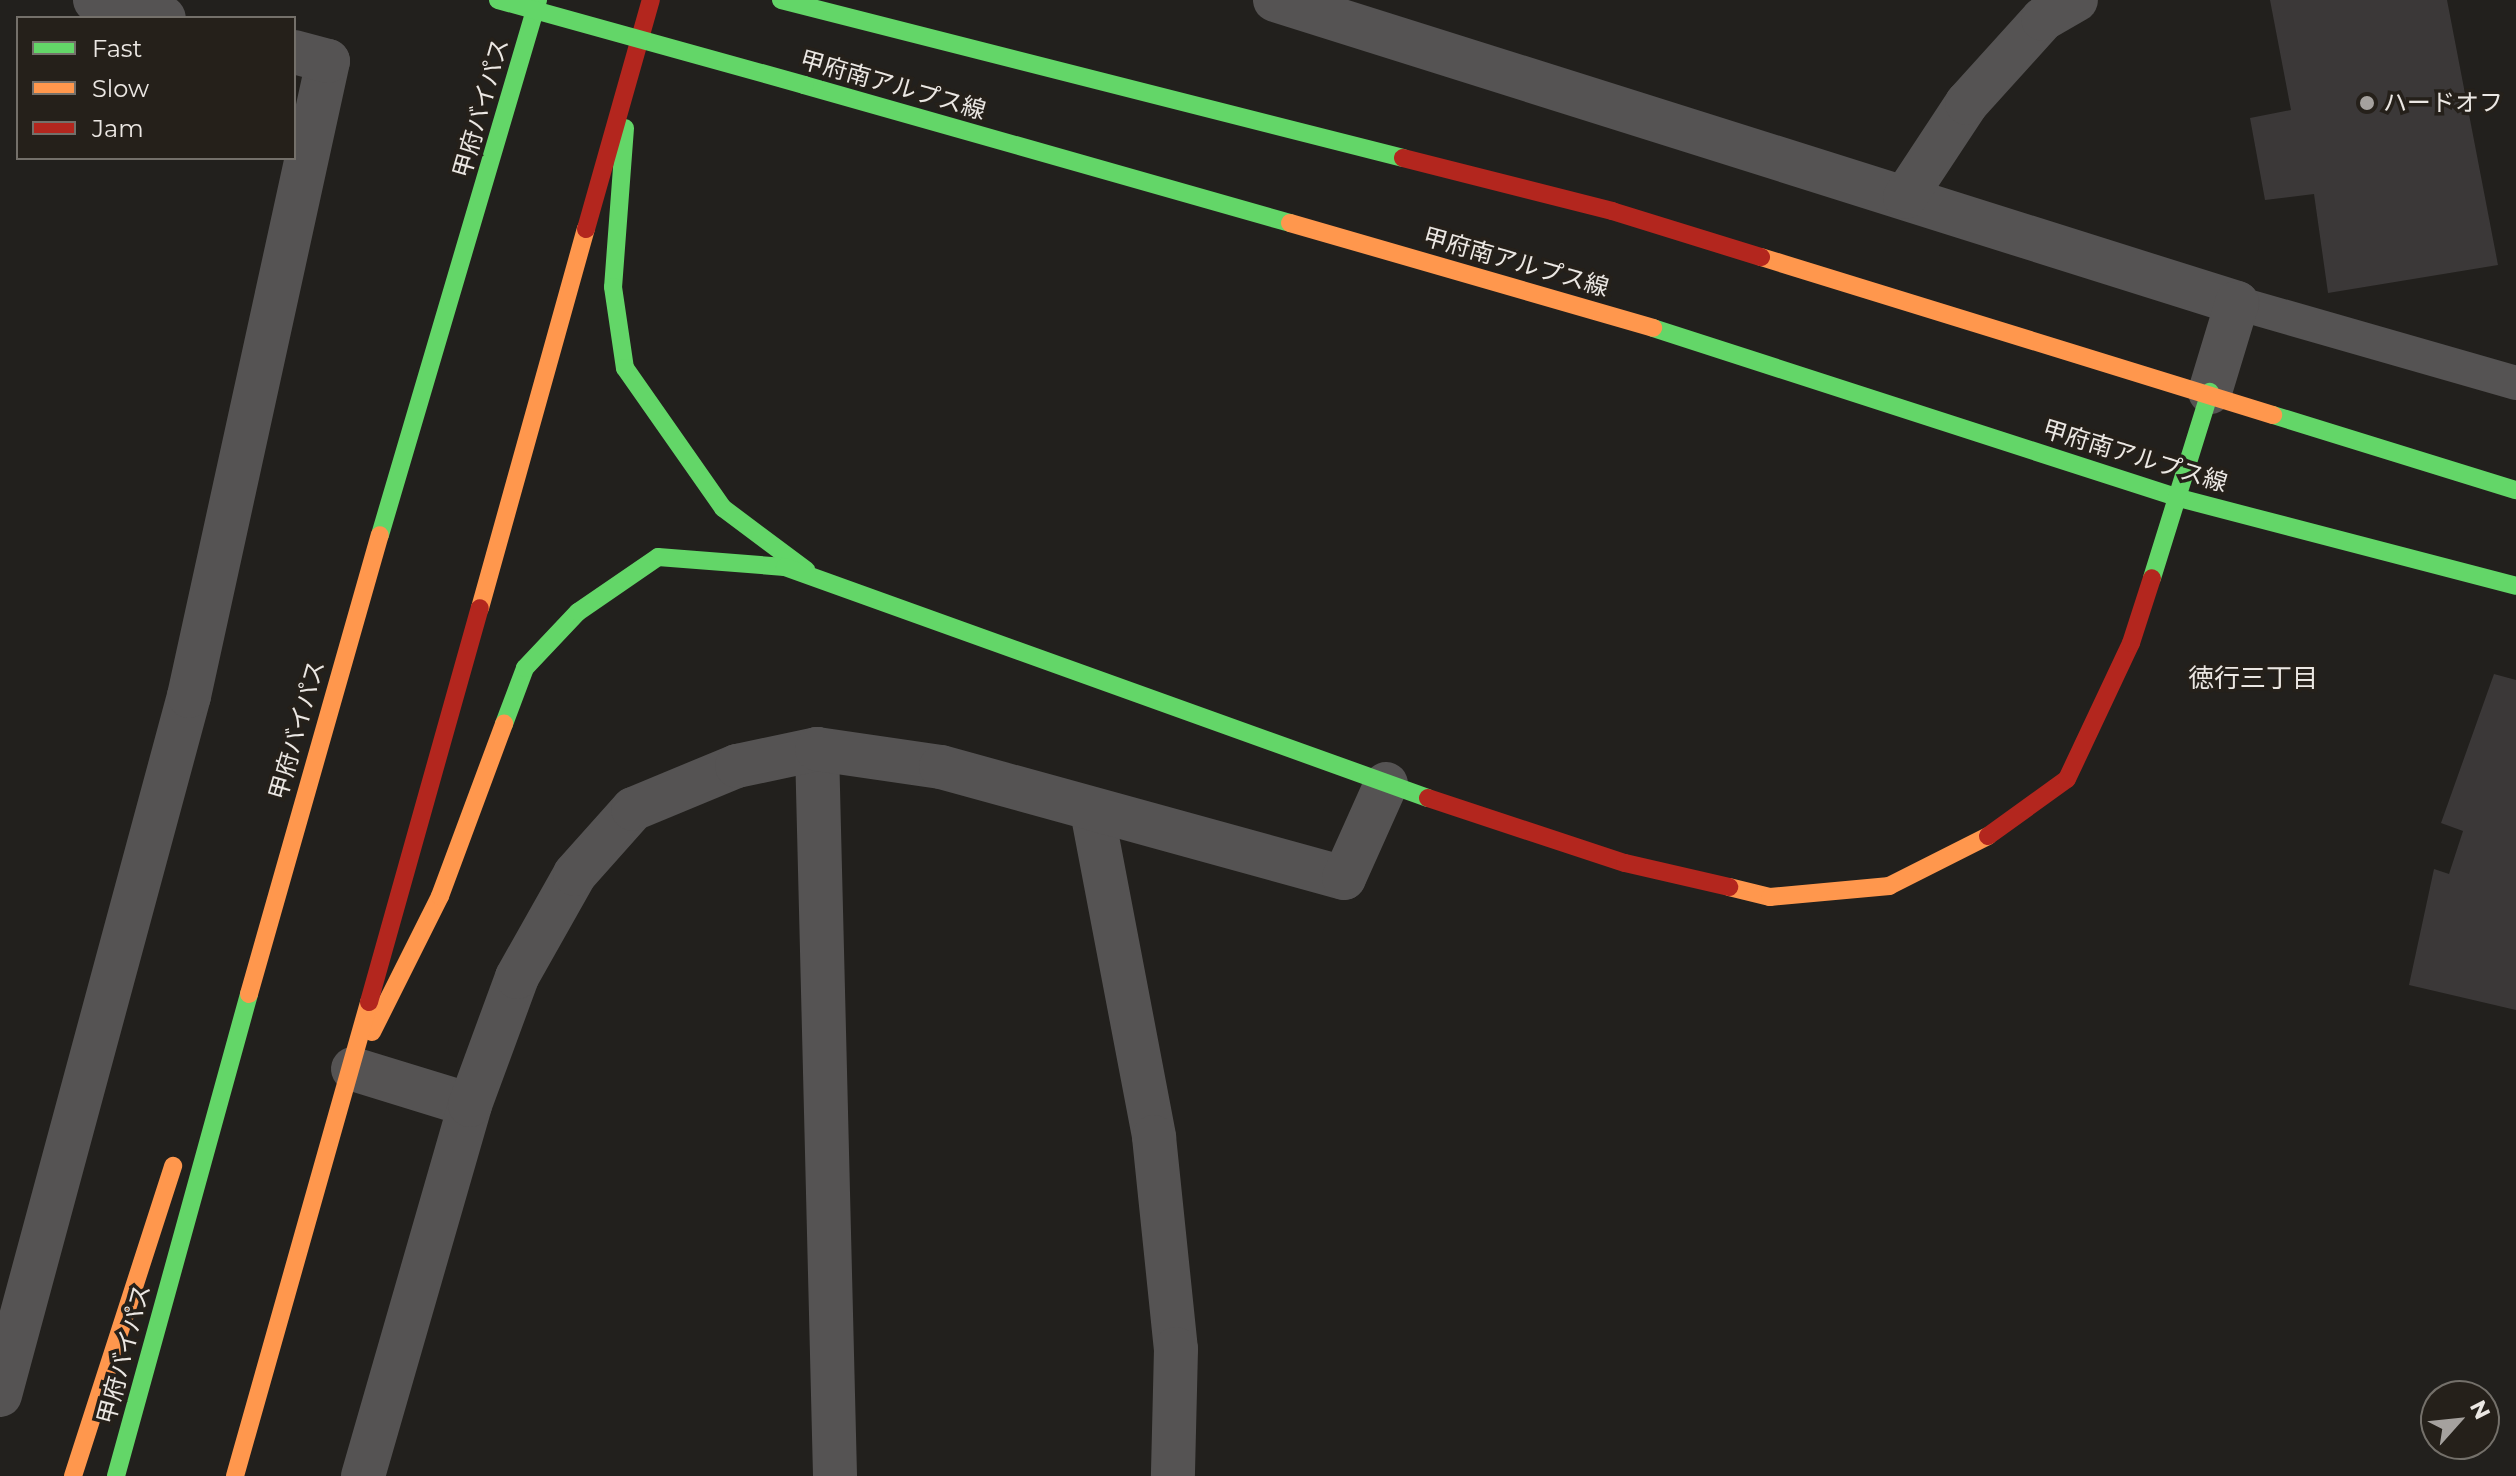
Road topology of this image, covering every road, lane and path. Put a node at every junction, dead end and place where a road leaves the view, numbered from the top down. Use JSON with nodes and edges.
{"nodes":[{"id":1,"x":95,"y":0,"type":"edge"},
{"id":2,"x":498,"y":0,"type":"edge"},
{"id":3,"x":538,"y":0,"type":"edge"},
{"id":4,"x":651,"y":0,"type":"edge"},
{"id":5,"x":781,"y":0,"type":"edge"},
{"id":6,"x":1275,"y":0,"type":"edge"},
{"id":7,"x":2076,"y":0,"type":"edge"},
{"id":8,"x":156,"y":16,"type":"edge"},
{"id":9,"x":296,"y":53,"type":"edge"},
{"id":10,"x":629,"y":77,"type":"junction"},
{"id":11,"x":1905,"y":197,"type":"junction"},
{"id":12,"x":2237,"y":303,"type":"junction"},
{"id":13,"x":2516,"y":383,"type":"edge"},
{"id":14,"x":2210,"y":392,"type":"junction"},
{"id":15,"x":2516,"y":490,"type":"edge"},
{"id":16,"x":2179,"y":498,"type":"junction"},
{"id":17,"x":814,"y":576,"type":"junction"},
{"id":18,"x":2516,"y":586,"type":"edge"},
{"id":19,"x":817,"y":749,"type":"junction"},
{"id":20,"x":314,"y":757,"type":"junction"},
{"id":21,"x":1386,"y":784,"type":"junction"},
{"id":22,"x":1092,"y":811,"type":"junction"},
{"id":23,"x":211,"y":1057,"type":"dead end"},
{"id":24,"x":353,"y":1069,"type":"junction"},
{"id":25,"x":470,"y":1105,"type":"junction"},
{"id":26,"x":180,"y":1147,"type":"dead end"},
{"id":27,"x":0,"y":1395,"type":"edge"},
{"id":28,"x":73,"y":1476,"type":"edge"},
{"id":29,"x":116,"y":1476,"type":"edge"},
{"id":30,"x":235,"y":1476,"type":"edge"},
{"id":31,"x":363,"y":1476,"type":"edge"},
{"id":32,"x":835,"y":1476,"type":"edge"},
{"id":33,"x":1173,"y":1476,"type":"edge"}],
"edges":[{"from":1,"to":8,"type":"street"},
{"from":2,"to":16,"type":"main road","name":"甲府南アルプス線","bridge":true},
{"from":3,"to":20,"type":"main road","name":"甲府バイパス"},
{"from":4,"to":10,"type":"main road"},
{"from":5,"to":14,"type":"main road"},
{"from":6,"to":11,"type":"street"},
{"from":7,"to":11,"type":"street"},
{"from":9,"to":27,"type":"street"},
{"from":10,"to":17,"type":"main road"},
{"from":10,"to":24,"type":"main road"},
{"from":11,"to":12,"type":"street"},
{"from":12,"to":13,"type":"lane"},
{"from":12,"to":14,"type":"street"},
{"from":14,"to":15,"type":"main road"},
{"from":14,"to":16,"type":"main road"},
{"from":16,"to":18,"type":"main road","name":"甲府南アルプス線"},
{"from":16,"to":21,"type":"main road"},
{"from":17,"to":21,"type":"main road"},
{"from":17,"to":24,"type":"main road"},
{"from":19,"to":22,"type":"street"},
{"from":19,"to":25,"type":"street"},
{"from":19,"to":32,"type":"street"},
{"from":20,"to":23,"type":"main road"},
{"from":20,"to":29,"type":"main road","name":"甲府バイパス"},
{"from":21,"to":22,"type":"street"},
{"from":22,"to":33,"type":"street"},
{"from":24,"to":25,"type":"street"},
{"from":24,"to":30,"type":"main road"},
{"from":25,"to":31,"type":"street"},
{"from":26,"to":28,"type":"main road"}]}
